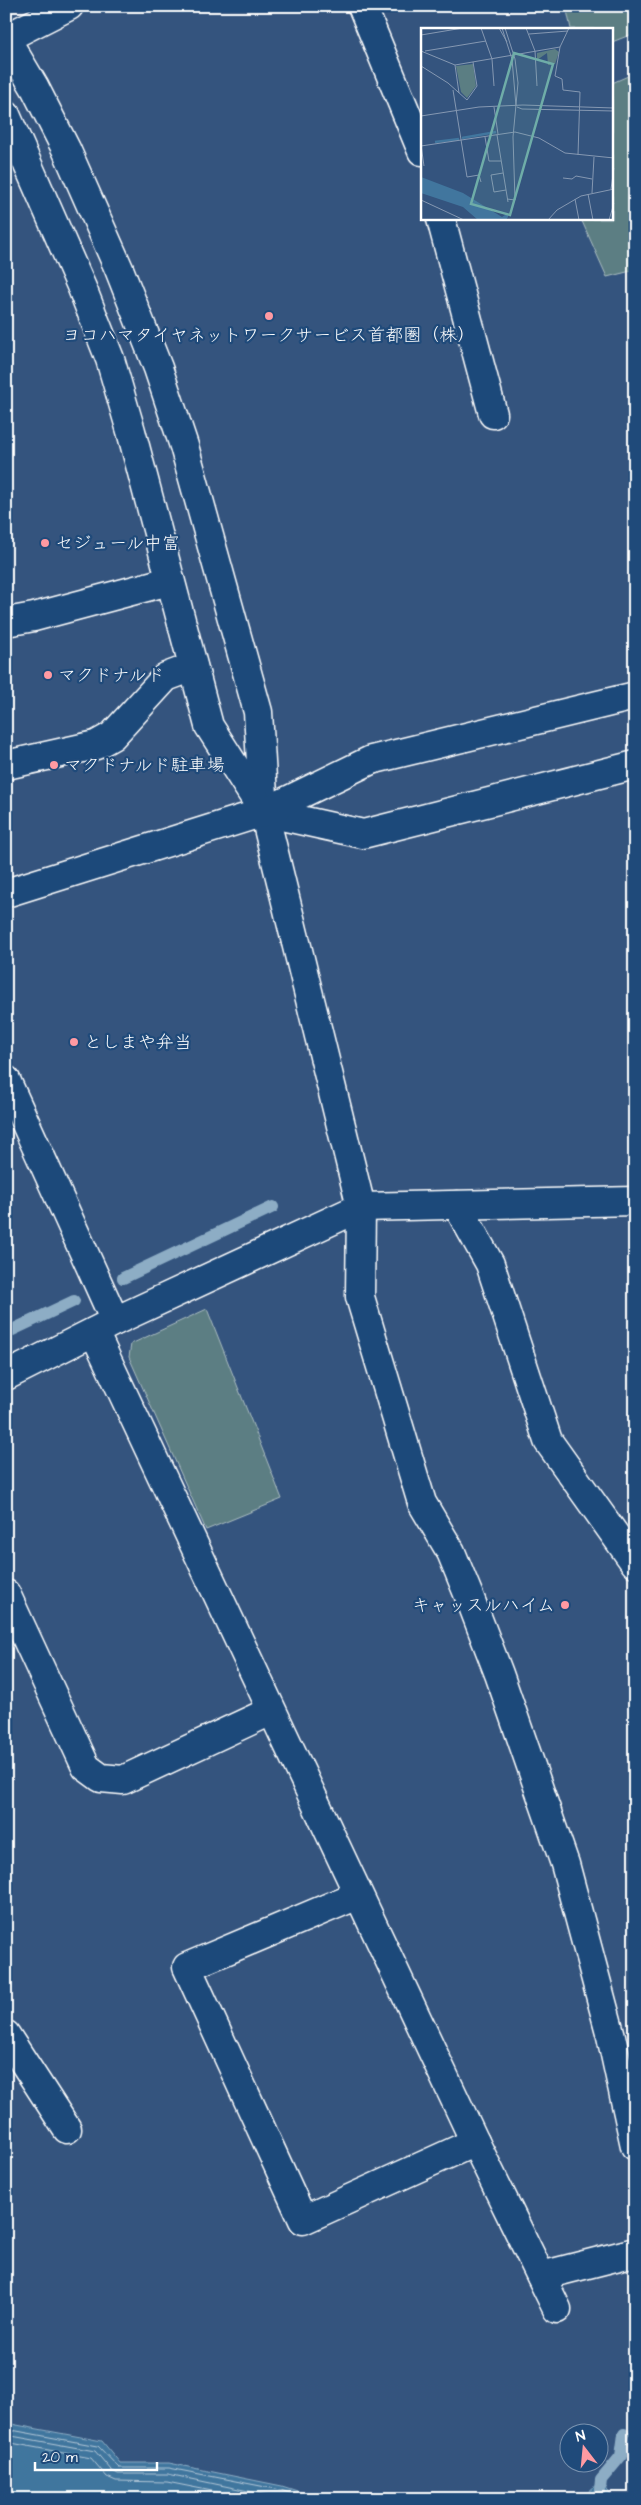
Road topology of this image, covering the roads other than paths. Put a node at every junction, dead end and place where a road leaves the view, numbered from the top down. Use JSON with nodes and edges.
{"nodes":[{"id":1,"x":69,"y":6,"type":"edge"},
{"id":2,"x":362,"y":6,"type":"edge"},
{"id":3,"x":6,"y":38,"type":"edge"},
{"id":4,"x":6,"y":115,"type":"edge"},
{"id":5,"x":421,"y":149,"type":"edge"},
{"id":6,"x":440,"y":220,"type":"edge"},
{"id":7,"x":494,"y":414,"type":"dead end"},
{"id":8,"x":170,"y":581,"type":"junction"},
{"id":9,"x":6,"y":622,"type":"edge"},
{"id":10,"x":193,"y":668,"type":"junction"},
{"id":11,"x":635,"y":696,"type":"edge"},
{"id":12,"x":635,"y":764,"type":"edge"},
{"id":13,"x":6,"y":765,"type":"edge"},
{"id":14,"x":264,"y":812,"type":"junction"},
{"id":15,"x":6,"y":894,"type":"edge"},
{"id":16,"x":6,"y":1080,"type":"edge"},
{"id":17,"x":635,"y":1201,"type":"edge"},
{"id":18,"x":457,"y":1205,"type":"junction"},
{"id":19,"x":361,"y":1207,"type":"junction"},
{"id":20,"x":104,"y":1327,"type":"junction"},
{"id":21,"x":6,"y":1376,"type":"edge"},
{"id":22,"x":635,"y":1563,"type":"edge"},
{"id":23,"x":6,"y":1594,"type":"edge"},
{"id":24,"x":270,"y":1711,"type":"junction"},
{"id":25,"x":358,"y":1895,"type":"junction"},
{"id":26,"x":6,"y":2035,"type":"edge"},
{"id":27,"x":67,"y":2130,"type":"dead end"},
{"id":28,"x":475,"y":2142,"type":"junction"},
{"id":29,"x":635,"y":2146,"type":"edge"},
{"id":30,"x":635,"y":2252,"type":"edge"},
{"id":31,"x":542,"y":2276,"type":"junction"},
{"id":32,"x":557,"y":2309,"type":"dead end"}],
"edges":[{"from":1,"to":3,"type":"street"},
{"from":2,"to":5,"type":"street"},
{"from":3,"to":14,"type":"street"},
{"from":4,"to":8,"type":"street"},
{"from":6,"to":7,"type":"street"},
{"from":8,"to":9,"type":"street"},
{"from":8,"to":10,"type":"street"},
{"from":10,"to":13,"type":"street"},
{"from":10,"to":14,"type":"street"},
{"from":11,"to":14,"type":"street"},
{"from":12,"to":14,"type":"street"},
{"from":14,"to":15,"type":"street"},
{"from":14,"to":19,"type":"street"},
{"from":16,"to":20,"type":"street"},
{"from":17,"to":18,"type":"street"},
{"from":18,"to":19,"type":"street"},
{"from":18,"to":22,"type":"street"},
{"from":19,"to":20,"type":"street"},
{"from":19,"to":29,"type":"street"},
{"from":20,"to":21,"type":"street"},
{"from":20,"to":24,"type":"street"},
{"from":23,"to":24,"type":"street"},
{"from":24,"to":25,"type":"street"},
{"from":25,"to":28,"type":"street"},
{"from":25,"to":28,"type":"street"},
{"from":26,"to":27,"type":"street"},
{"from":28,"to":31,"type":"street"},
{"from":30,"to":31,"type":"street"},
{"from":31,"to":32,"type":"street"}]}
